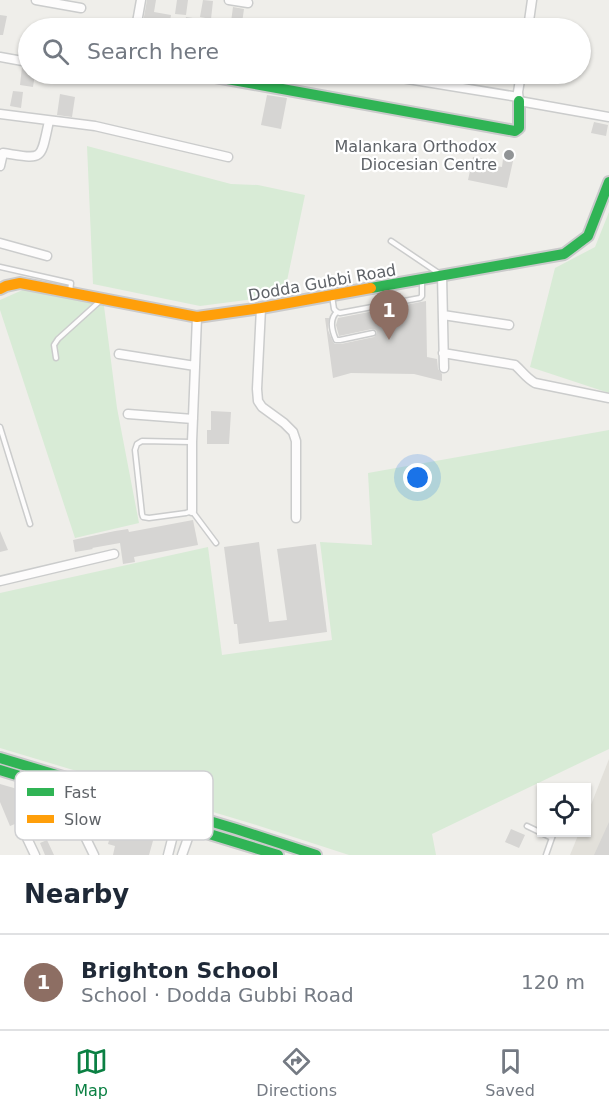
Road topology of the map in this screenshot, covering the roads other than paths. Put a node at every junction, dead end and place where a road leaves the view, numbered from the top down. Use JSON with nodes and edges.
{"nodes":[{"id":1,"x":36,"y":0,"type":"edge"},
{"id":2,"x":141,"y":0,"type":"edge"},
{"id":3,"x":229,"y":0,"type":"edge"},
{"id":4,"x":532,"y":0,"type":"edge"},
{"id":5,"x":61,"y":2,"type":"edge"},
{"id":6,"x":248,"y":3,"type":"dead end"},
{"id":7,"x":81,"y":8,"type":"dead end"},
{"id":8,"x":138,"y":18,"type":"edge"},
{"id":9,"x":529,"y":18,"type":"edge"},
{"id":10,"x":0,"y":57,"type":"edge"},
{"id":11,"x":18,"y":60,"type":"edge"},
{"id":12,"x":254,"y":84,"type":"edge"},
{"id":13,"x":434,"y":84,"type":"edge"},
{"id":14,"x":520,"y":84,"type":"edge"},
{"id":15,"x":519,"y":99,"type":"junction"},
{"id":16,"x":0,"y":114,"type":"edge"},
{"id":17,"x":609,"y":117,"type":"edge"},
{"id":18,"x":49,"y":121,"type":"junction"},
{"id":19,"x":228,"y":157,"type":"dead end"},
{"id":20,"x":0,"y":166,"type":"edge"},
{"id":21,"x":609,"y":182,"type":"edge"},
{"id":22,"x":391,"y":241,"type":"dead end"},
{"id":23,"x":0,"y":243,"type":"edge"},
{"id":24,"x":47,"y":256,"type":"dead end"},
{"id":25,"x":0,"y":267,"type":"edge"},
{"id":26,"x":442,"y":275,"type":"junction"},
{"id":27,"x":422,"y":279,"type":"junction"},
{"id":28,"x":0,"y":289,"type":"edge"},
{"id":29,"x":70,"y":292,"type":"junction"},
{"id":30,"x":332,"y":295,"type":"junction"},
{"id":31,"x":102,"y":299,"type":"junction"},
{"id":32,"x":261,"y":308,"type":"junction"},
{"id":33,"x":337,"y":312,"type":"junction"},
{"id":34,"x":443,"y":315,"type":"junction"},
{"id":35,"x":197,"y":317,"type":"junction"},
{"id":36,"x":509,"y":325,"type":"dead end"},
{"id":37,"x":373,"y":333,"type":"dead end"},
{"id":38,"x":443,"y":353,"type":"junction"},
{"id":39,"x":119,"y":354,"type":"dead end"},
{"id":40,"x":56,"y":358,"type":"dead end"},
{"id":41,"x":195,"y":366,"type":"junction"},
{"id":42,"x":444,"y":368,"type":"dead end"},
{"id":43,"x":609,"y":398,"type":"edge"},
{"id":44,"x":128,"y":414,"type":"dead end"},
{"id":45,"x":193,"y":419,"type":"junction"},
{"id":46,"x":0,"y":427,"type":"edge"},
{"id":47,"x":192,"y":442,"type":"junction"},
{"id":48,"x":192,"y":511,"type":"junction"},
{"id":49,"x":296,"y":518,"type":"dead end"},
{"id":50,"x":30,"y":524,"type":"dead end"},
{"id":51,"x":216,"y":543,"type":"dead end"},
{"id":52,"x":114,"y":554,"type":"dead end"},
{"id":53,"x":0,"y":581,"type":"edge"},
{"id":54,"x":0,"y":758,"type":"edge"},
{"id":55,"x":0,"y":770,"type":"edge"},
{"id":56,"x":31,"y":771,"type":"edge"},
{"id":57,"x":15,"y":774,"type":"edge"},
{"id":58,"x":213,"y":823,"type":"edge"},
{"id":59,"x":527,"y":826,"type":"dead end"},
{"id":60,"x":537,"y":829,"type":"edge"},
{"id":61,"x":213,"y":835,"type":"edge"},
{"id":62,"x":552,"y":837,"type":"edge"},
{"id":63,"x":28,"y":840,"type":"edge"},
{"id":64,"x":86,"y":840,"type":"edge"},
{"id":65,"x":172,"y":840,"type":"edge"},
{"id":66,"x":188,"y":840,"type":"edge"},
{"id":67,"x":35,"y":855,"type":"edge"},
{"id":68,"x":93,"y":855,"type":"edge"},
{"id":69,"x":168,"y":855,"type":"edge"},
{"id":70,"x":182,"y":855,"type":"edge"},
{"id":71,"x":278,"y":855,"type":"edge"},
{"id":72,"x":316,"y":855,"type":"edge"},
{"id":73,"x":546,"y":855,"type":"edge"}],
"edges":[{"from":1,"to":5,"type":"street"},
{"from":2,"to":8,"type":"street"},
{"from":3,"to":6,"type":"street"},
{"from":4,"to":9,"type":"street"},
{"from":5,"to":7,"type":"street"},
{"from":10,"to":11,"type":"street"},
{"from":12,"to":15,"type":"street"},
{"from":13,"to":15,"type":"street"},
{"from":14,"to":15,"type":"street"},
{"from":15,"to":17,"type":"street"},
{"from":16,"to":18,"type":"street"},
{"from":18,"to":19,"type":"street"},
{"from":18,"to":20,"type":"street"},
{"from":21,"to":26,"type":"street","name":"Dodda Gubbi Road"},
{"from":22,"to":26,"type":"lane"},
{"from":23,"to":24,"type":"street"},
{"from":25,"to":29,"type":"lane"},
{"from":26,"to":27,"type":"street","name":"Dodda Gubbi Road"},
{"from":26,"to":34,"type":"street"},
{"from":27,"to":30,"type":"street","name":"Dodda Gubbi Road"},
{"from":27,"to":33,"type":"lane"},
{"from":28,"to":29,"type":"street","name":"Dodda Gubbi Road"},
{"from":29,"to":31,"type":"street","name":"Dodda Gubbi Road"},
{"from":30,"to":32,"type":"street","name":"Dodda Gubbi Road"},
{"from":30,"to":33,"type":"lane"},
{"from":31,"to":35,"type":"street","name":"Dodda Gubbi Road"},
{"from":31,"to":40,"type":"lane"},
{"from":32,"to":35,"type":"street","name":"Dodda Gubbi Road"},
{"from":32,"to":49,"type":"street"},
{"from":33,"to":37,"type":"lane"},
{"from":34,"to":36,"type":"street"},
{"from":34,"to":38,"type":"street"},
{"from":35,"to":41,"type":"street"},
{"from":38,"to":42,"type":"street"},
{"from":38,"to":43,"type":"street"},
{"from":39,"to":41,"type":"street"},
{"from":41,"to":45,"type":"street"},
{"from":44,"to":45,"type":"street"},
{"from":45,"to":47,"type":"street"},
{"from":46,"to":50,"type":"lane"},
{"from":47,"to":48,"type":"street"},
{"from":47,"to":48,"type":"lane"},
{"from":48,"to":51,"type":"lane"},
{"from":52,"to":53,"type":"street"},
{"from":54,"to":56,"type":"street"},
{"from":55,"to":57,"type":"street"},
{"from":58,"to":72,"type":"street"},
{"from":59,"to":60,"type":"lane"},
{"from":61,"to":71,"type":"street"},
{"from":62,"to":73,"type":"lane"},
{"from":63,"to":67,"type":"street"},
{"from":64,"to":68,"type":"street"},
{"from":65,"to":69,"type":"street"},
{"from":66,"to":70,"type":"street"}]}
